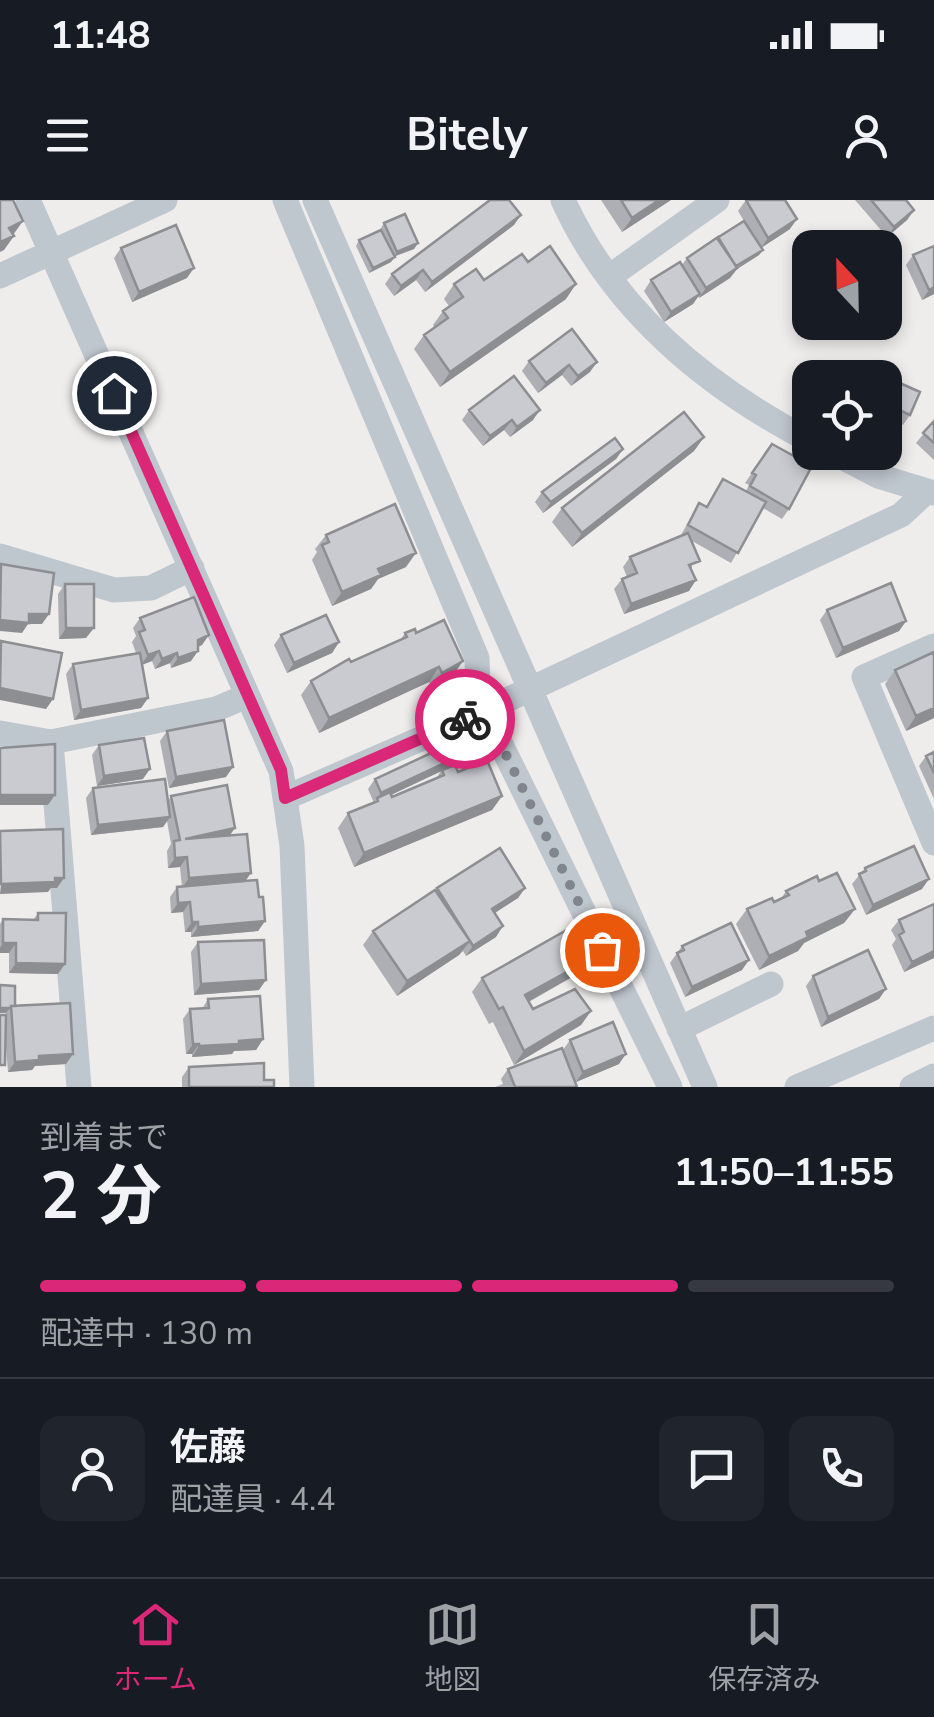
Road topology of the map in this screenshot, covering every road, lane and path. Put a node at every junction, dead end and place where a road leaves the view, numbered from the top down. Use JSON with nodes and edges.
{"nodes":[{"id":1,"x":28,"y":200,"type":"edge"},
{"id":2,"x":165,"y":200,"type":"edge"},
{"id":3,"x":285,"y":200,"type":"edge"},
{"id":4,"x":315,"y":200,"type":"edge"},
{"id":5,"x":563,"y":200,"type":"edge"},
{"id":6,"x":717,"y":200,"type":"edge"},
{"id":7,"x":51,"y":252,"type":"junction"},
{"id":8,"x":0,"y":276,"type":"edge"},
{"id":9,"x":609,"y":277,"type":"junction"},
{"id":10,"x":792,"y":432,"type":"edge"},
{"id":11,"x":866,"y":470,"type":"edge"},
{"id":12,"x":931,"y":492,"type":"edge"},
{"id":13,"x":0,"y":556,"type":"edge"},
{"id":14,"x":192,"y":568,"type":"junction"},
{"id":15,"x":934,"y":646,"type":"edge"},
{"id":16,"x":530,"y":689,"type":"junction"},
{"id":17,"x":247,"y":696,"type":"junction"},
{"id":18,"x":484,"y":710,"type":"junction"},
{"id":19,"x":0,"y":733,"type":"edge"},
{"id":20,"x":51,"y":742,"type":"junction"},
{"id":21,"x":285,"y":798,"type":"junction"},
{"id":22,"x":934,"y":843,"type":"edge"},
{"id":23,"x":771,"y":984,"type":"dead end"},
{"id":24,"x":934,"y":1028,"type":"edge"},
{"id":25,"x":679,"y":1029,"type":"junction"},
{"id":26,"x":934,"y":1076,"type":"edge"},
{"id":27,"x":80,"y":1087,"type":"edge"},
{"id":28,"x":302,"y":1087,"type":"edge"},
{"id":29,"x":670,"y":1087,"type":"edge"},
{"id":30,"x":705,"y":1087,"type":"edge"},
{"id":31,"x":796,"y":1087,"type":"edge"},
{"id":32,"x":912,"y":1087,"type":"edge"}],
"edges":[{"from":1,"to":7,"type":"street"},
{"from":2,"to":7,"type":"street"},
{"from":3,"to":18,"type":"street"},
{"from":4,"to":16,"type":"street"},
{"from":5,"to":9,"type":"street"},
{"from":6,"to":9,"type":"street"},
{"from":7,"to":8,"type":"street"},
{"from":7,"to":14,"type":"street"},
{"from":9,"to":10,"type":"street"},
{"from":11,"to":12,"type":"street"},
{"from":12,"to":16,"type":"street"},
{"from":13,"to":14,"type":"street"},
{"from":14,"to":17,"type":"street"},
{"from":15,"to":22,"type":"street"},
{"from":16,"to":18,"type":"street"},
{"from":16,"to":25,"type":"street"},
{"from":17,"to":20,"type":"street"},
{"from":17,"to":21,"type":"street"},
{"from":18,"to":21,"type":"street"},
{"from":18,"to":29,"type":"street"},
{"from":19,"to":20,"type":"street"},
{"from":20,"to":27,"type":"street"},
{"from":21,"to":28,"type":"street"},
{"from":23,"to":25,"type":"street"},
{"from":24,"to":31,"type":"street"},
{"from":25,"to":30,"type":"street"},
{"from":26,"to":32,"type":"street"}]}
